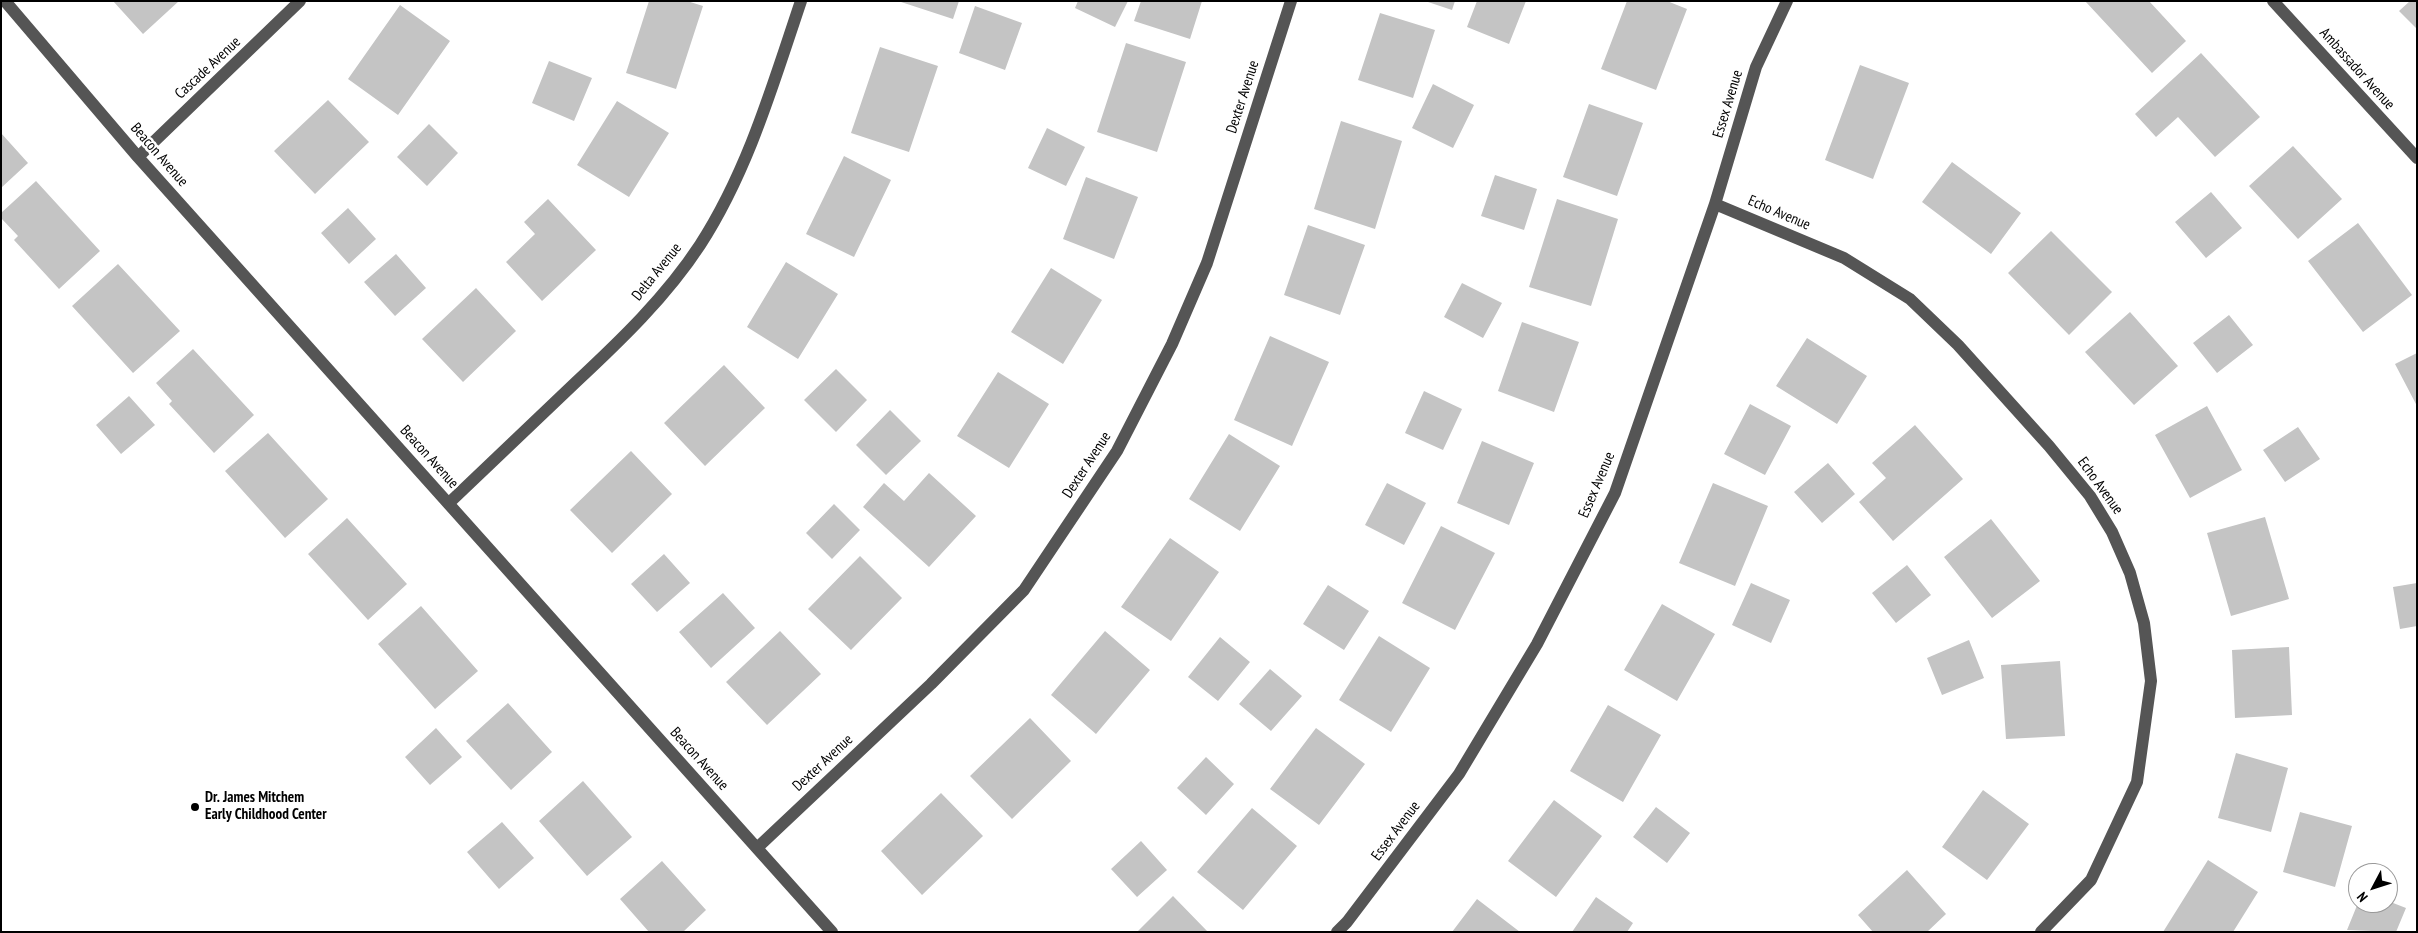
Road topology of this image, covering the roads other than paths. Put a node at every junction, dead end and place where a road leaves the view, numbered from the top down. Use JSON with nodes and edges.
{"nodes":[{"id":1,"x":5,"y":1,"type":"edge"},
{"id":2,"x":300,"y":1,"type":"edge"},
{"id":3,"x":802,"y":1,"type":"edge"},
{"id":4,"x":1291,"y":1,"type":"edge"},
{"id":5,"x":1787,"y":1,"type":"edge"},
{"id":6,"x":2273,"y":1,"type":"edge"},
{"id":7,"x":138,"y":157,"type":"junction"},
{"id":8,"x":2417,"y":158,"type":"edge"},
{"id":9,"x":1715,"y":204,"type":"junction"},
{"id":10,"x":449,"y":503,"type":"junction"},
{"id":11,"x":757,"y":848,"type":"junction"},
{"id":12,"x":832,"y":932,"type":"edge"},
{"id":13,"x":1337,"y":932,"type":"edge"},
{"id":14,"x":2041,"y":932,"type":"edge"}],
"edges":[{"from":1,"to":7,"type":"street","name":"Beacon Avenue"},
{"from":2,"to":7,"type":"street","name":"Cascade Avenue"},
{"from":3,"to":10,"type":"street","name":"Delta Avenue"},
{"from":4,"to":11,"type":"street","name":"Dexter Avenue"},
{"from":5,"to":9,"type":"street","name":"Essex Avenue"},
{"from":6,"to":8,"type":"street","name":"Ambassador Avenue"},
{"from":7,"to":10,"type":"street","name":"Beacon Avenue"},
{"from":9,"to":13,"type":"street","name":"Essex Avenue"},
{"from":9,"to":14,"type":"street","name":"Echo Avenue"},
{"from":10,"to":11,"type":"street","name":"Beacon Avenue"},
{"from":11,"to":12,"type":"street","name":"Beacon Avenue"}]}
